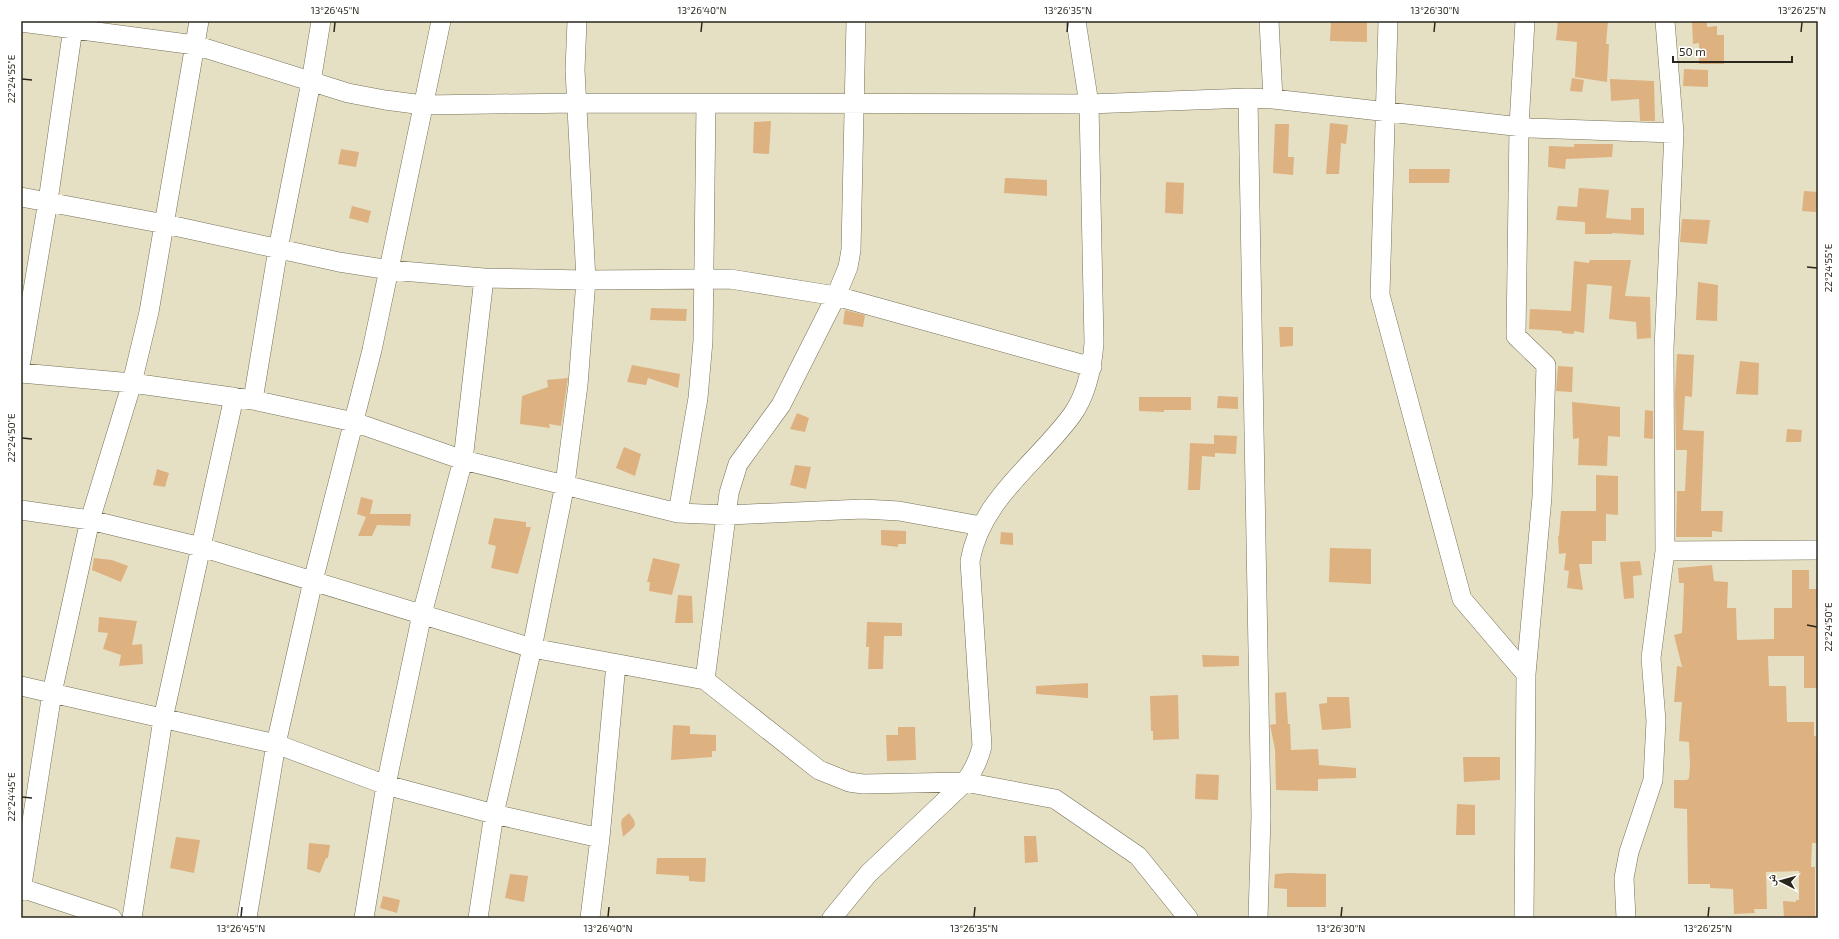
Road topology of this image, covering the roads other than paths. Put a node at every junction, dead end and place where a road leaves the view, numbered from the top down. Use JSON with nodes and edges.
{"nodes":[{"id":1,"x":199,"y":21,"type":"edge"},
{"id":2,"x":321,"y":21,"type":"edge"},
{"id":3,"x":440,"y":21,"type":"edge"},
{"id":4,"x":577,"y":21,"type":"edge"},
{"id":5,"x":856,"y":21,"type":"edge"},
{"id":6,"x":1076,"y":21,"type":"edge"},
{"id":7,"x":1270,"y":21,"type":"edge"},
{"id":8,"x":1388,"y":21,"type":"edge"},
{"id":9,"x":1525,"y":21,"type":"edge"},
{"id":10,"x":1666,"y":21,"type":"edge"},
{"id":11,"x":21,"y":22,"type":"edge"},
{"id":12,"x":73,"y":26,"type":"edge"},
{"id":13,"x":195,"y":46,"type":"junction"},
{"id":14,"x":311,"y":82,"type":"junction"},
{"id":15,"x":1248,"y":98,"type":"junction"},
{"id":16,"x":1273,"y":99,"type":"junction"},
{"id":17,"x":577,"y":103,"type":"junction"},
{"id":18,"x":855,"y":103,"type":"junction"},
{"id":19,"x":706,"y":104,"type":"junction"},
{"id":20,"x":1089,"y":104,"type":"junction"},
{"id":21,"x":423,"y":105,"type":"junction"},
{"id":22,"x":1385,"y":112,"type":"junction"},
{"id":23,"x":1519,"y":126,"type":"junction"},
{"id":24,"x":1674,"y":134,"type":"junction"},
{"id":25,"x":21,"y":197,"type":"edge"},
{"id":26,"x":48,"y":201,"type":"junction"},
{"id":27,"x":165,"y":224,"type":"junction"},
{"id":28,"x":278,"y":249,"type":"junction"},
{"id":29,"x":390,"y":270,"type":"junction"},
{"id":30,"x":484,"y":278,"type":"junction"},
{"id":31,"x":705,"y":278,"type":"junction"},
{"id":32,"x":586,"y":280,"type":"junction"},
{"id":33,"x":836,"y":296,"type":"junction"},
{"id":34,"x":21,"y":361,"type":"edge"},
{"id":35,"x":1092,"y":367,"type":"junction"},
{"id":36,"x":21,"y":373,"type":"edge"},
{"id":37,"x":132,"y":384,"type":"junction"},
{"id":38,"x":234,"y":397,"type":"junction"},
{"id":39,"x":253,"y":400,"type":"junction"},
{"id":40,"x":354,"y":422,"type":"junction"},
{"id":41,"x":463,"y":460,"type":"junction"},
{"id":42,"x":565,"y":484,"type":"junction"},
{"id":43,"x":21,"y":510,"type":"edge"},
{"id":44,"x":678,"y":513,"type":"junction"},
{"id":45,"x":727,"y":515,"type":"junction"},
{"id":46,"x":90,"y":520,"type":"junction"},
{"id":47,"x":981,"y":526,"type":"junction"},
{"id":48,"x":201,"y":547,"type":"junction"},
{"id":49,"x":1818,"y":550,"type":"edge"},
{"id":50,"x":1665,"y":551,"type":"junction"},
{"id":51,"x":313,"y":581,"type":"junction"},
{"id":52,"x":422,"y":614,"type":"junction"},
{"id":53,"x":532,"y":648,"type":"junction"},
{"id":54,"x":616,"y":664,"type":"junction"},
{"id":55,"x":1526,"y":674,"type":"junction"},
{"id":56,"x":705,"y":680,"type":"junction"},
{"id":57,"x":21,"y":686,"type":"edge"},
{"id":58,"x":52,"y":693,"type":"junction"},
{"id":59,"x":163,"y":719,"type":"junction"},
{"id":60,"x":276,"y":744,"type":"junction"},
{"id":61,"x":965,"y":782,"type":"junction"},
{"id":62,"x":386,"y":785,"type":"junction"},
{"id":63,"x":494,"y":814,"type":"junction"},
{"id":64,"x":600,"y":838,"type":"junction"},
{"id":65,"x":21,"y":889,"type":"edge"},
{"id":66,"x":112,"y":918,"type":"edge"},
{"id":67,"x":132,"y":918,"type":"edge"},
{"id":68,"x":247,"y":918,"type":"edge"},
{"id":69,"x":364,"y":918,"type":"edge"},
{"id":70,"x":478,"y":918,"type":"edge"},
{"id":71,"x":590,"y":918,"type":"edge"},
{"id":72,"x":832,"y":918,"type":"edge"},
{"id":73,"x":1188,"y":918,"type":"edge"},
{"id":74,"x":1258,"y":918,"type":"edge"},
{"id":75,"x":1524,"y":918,"type":"edge"},
{"id":76,"x":1626,"y":918,"type":"edge"}],
"edges":[{"from":1,"to":13,"type":"street"},
{"from":2,"to":14,"type":"street"},
{"from":3,"to":21,"type":"street"},
{"from":4,"to":17,"type":"street"},
{"from":5,"to":18,"type":"street"},
{"from":6,"to":20,"type":"street"},
{"from":7,"to":16,"type":"street"},
{"from":8,"to":22,"type":"street"},
{"from":9,"to":23,"type":"street"},
{"from":10,"to":24,"type":"street"},
{"from":11,"to":12,"type":"street"},
{"from":12,"to":13,"type":"street"},
{"from":12,"to":26,"type":"street"},
{"from":13,"to":14,"type":"street"},
{"from":13,"to":27,"type":"street"},
{"from":14,"to":21,"type":"street"},
{"from":14,"to":28,"type":"street"},
{"from":15,"to":16,"type":"street"},
{"from":15,"to":20,"type":"street"},
{"from":15,"to":74,"type":"street"},
{"from":16,"to":22,"type":"street"},
{"from":17,"to":19,"type":"street"},
{"from":17,"to":21,"type":"street"},
{"from":17,"to":32,"type":"street"},
{"from":18,"to":19,"type":"street"},
{"from":18,"to":20,"type":"street"},
{"from":18,"to":33,"type":"street"},
{"from":19,"to":31,"type":"street"},
{"from":20,"to":35,"type":"street"},
{"from":21,"to":29,"type":"street"},
{"from":22,"to":23,"type":"street"},
{"from":22,"to":55,"type":"street"},
{"from":23,"to":24,"type":"street"},
{"from":23,"to":55,"type":"street"},
{"from":24,"to":50,"type":"street"},
{"from":25,"to":26,"type":"street"},
{"from":26,"to":27,"type":"street"},
{"from":26,"to":34,"type":"street"},
{"from":27,"to":28,"type":"street"},
{"from":27,"to":37,"type":"street"},
{"from":28,"to":29,"type":"street"},
{"from":28,"to":39,"type":"street"},
{"from":29,"to":30,"type":"street"},
{"from":29,"to":40,"type":"street"},
{"from":30,"to":32,"type":"street"},
{"from":30,"to":41,"type":"street"},
{"from":31,"to":32,"type":"street"},
{"from":31,"to":33,"type":"street"},
{"from":31,"to":44,"type":"street"},
{"from":32,"to":42,"type":"street"},
{"from":33,"to":35,"type":"street"},
{"from":33,"to":45,"type":"street"},
{"from":35,"to":47,"type":"street"},
{"from":36,"to":37,"type":"street"},
{"from":37,"to":38,"type":"street"},
{"from":37,"to":46,"type":"street"},
{"from":38,"to":39,"type":"street"},
{"from":38,"to":48,"type":"street"},
{"from":39,"to":40,"type":"street"},
{"from":40,"to":41,"type":"street"},
{"from":40,"to":51,"type":"street"},
{"from":41,"to":42,"type":"street"},
{"from":41,"to":52,"type":"street"},
{"from":42,"to":44,"type":"street"},
{"from":42,"to":53,"type":"street"},
{"from":43,"to":46,"type":"street"},
{"from":44,"to":45,"type":"street"},
{"from":45,"to":47,"type":"street"},
{"from":45,"to":56,"type":"street"},
{"from":46,"to":48,"type":"street"},
{"from":46,"to":58,"type":"street"},
{"from":47,"to":61,"type":"street"},
{"from":48,"to":51,"type":"street"},
{"from":48,"to":59,"type":"street"},
{"from":49,"to":50,"type":"street"},
{"from":50,"to":76,"type":"street"},
{"from":51,"to":52,"type":"street"},
{"from":51,"to":60,"type":"street"},
{"from":52,"to":53,"type":"street"},
{"from":52,"to":62,"type":"street"},
{"from":53,"to":54,"type":"street"},
{"from":53,"to":63,"type":"street"},
{"from":54,"to":56,"type":"street"},
{"from":54,"to":64,"type":"street"},
{"from":55,"to":75,"type":"street"},
{"from":56,"to":61,"type":"street"},
{"from":57,"to":58,"type":"street"},
{"from":58,"to":59,"type":"street"},
{"from":58,"to":65,"type":"street"},
{"from":59,"to":60,"type":"street"},
{"from":59,"to":67,"type":"street"},
{"from":60,"to":62,"type":"street"},
{"from":60,"to":68,"type":"street"},
{"from":61,"to":72,"type":"street"},
{"from":61,"to":73,"type":"street"},
{"from":62,"to":63,"type":"street"},
{"from":62,"to":69,"type":"street"},
{"from":63,"to":64,"type":"street"},
{"from":63,"to":70,"type":"street"},
{"from":64,"to":71,"type":"street"},
{"from":65,"to":66,"type":"street"}]}
